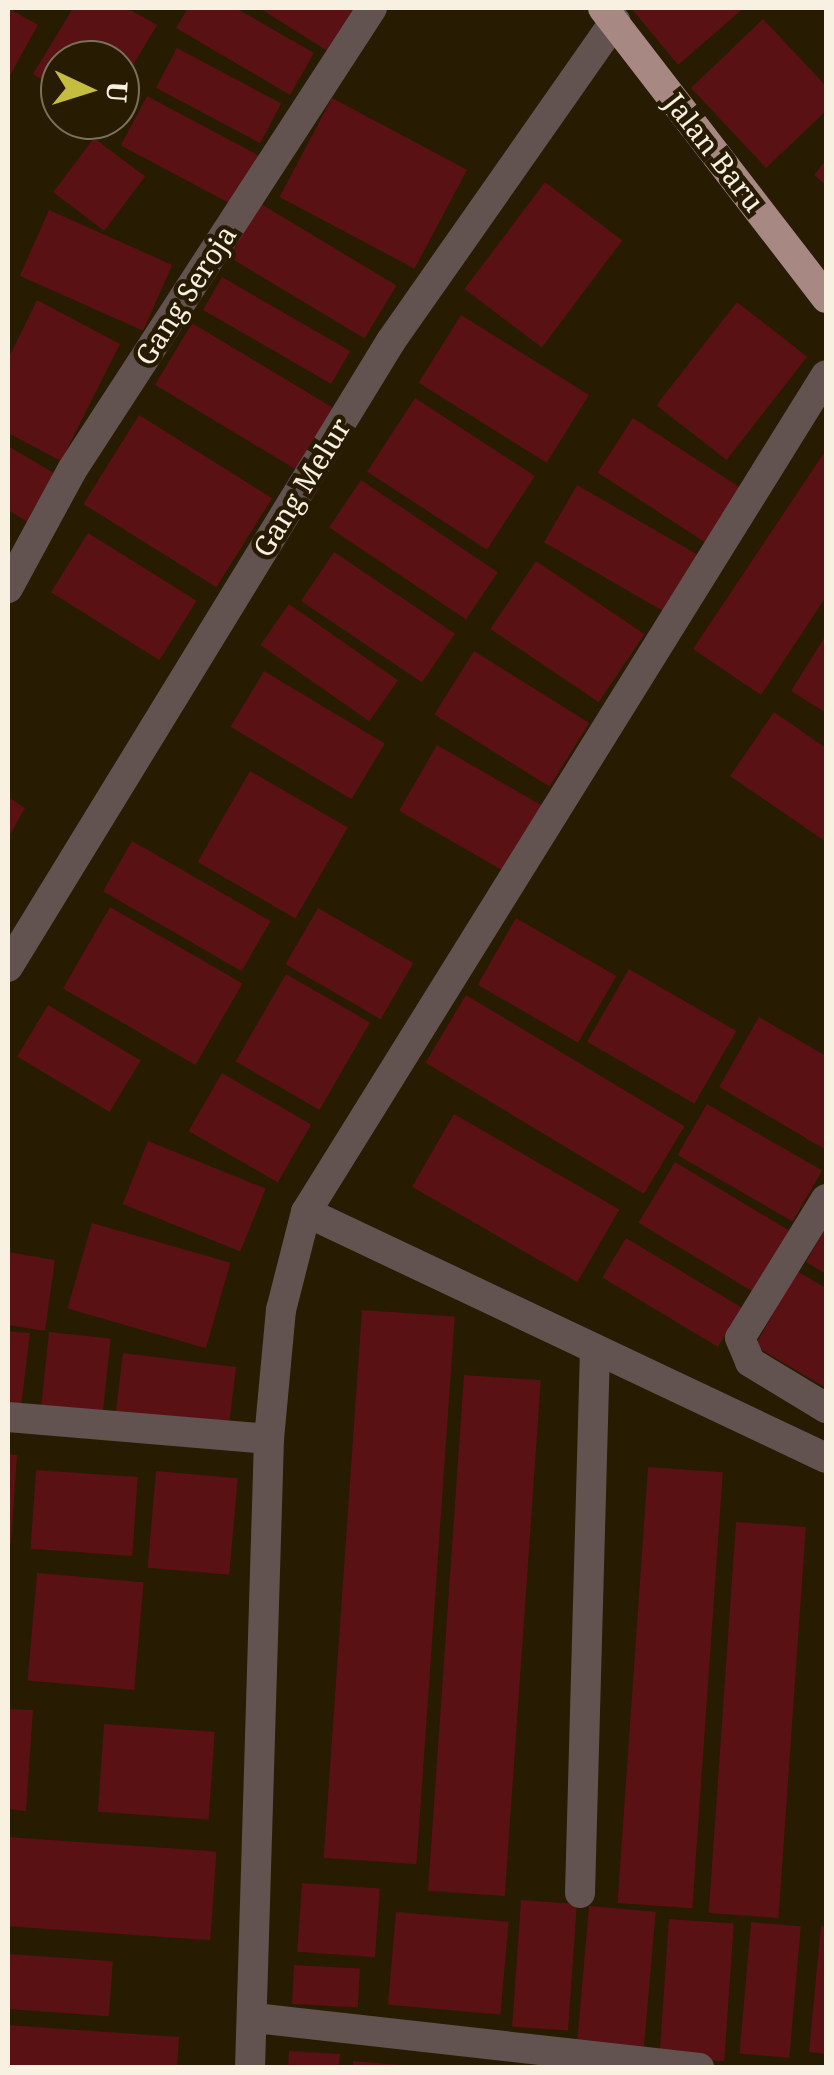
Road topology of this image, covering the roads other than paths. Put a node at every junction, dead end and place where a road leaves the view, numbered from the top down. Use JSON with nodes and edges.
{"nodes":[{"id":1,"x":372,"y":8,"type":"edge"},
{"id":2,"x":608,"y":14,"type":"edge"},
{"id":3,"x":826,"y":298,"type":"edge"},
{"id":4,"x":826,"y":375,"type":"edge"},
{"id":5,"x":8,"y":588,"type":"edge"},
{"id":6,"x":8,"y":967,"type":"edge"},
{"id":7,"x":826,"y":1200,"type":"edge"},
{"id":8,"x":306,"y":1212,"type":"junction"},
{"id":9,"x":594,"y":1349,"type":"junction"},
{"id":10,"x":826,"y":1408,"type":"edge"},
{"id":11,"x":8,"y":1416,"type":"edge"},
{"id":12,"x":270,"y":1439,"type":"junction"},
{"id":13,"x":826,"y":1458,"type":"edge"},
{"id":14,"x":580,"y":1893,"type":"dead end"},
{"id":15,"x":254,"y":2018,"type":"junction"},
{"id":16,"x":250,"y":2068,"type":"edge"},
{"id":17,"x":698,"y":2068,"type":"edge"}],
"edges":[{"from":1,"to":5,"type":"street","name":"Gang Seroja"},
{"from":2,"to":3,"type":"main road","name":"Jalan Baru"},
{"from":2,"to":6,"type":"street","name":"Gang Melur"},
{"from":4,"to":8,"type":"street"},
{"from":7,"to":10,"type":"street"},
{"from":8,"to":9,"type":"street"},
{"from":8,"to":12,"type":"street"},
{"from":9,"to":13,"type":"street"},
{"from":9,"to":14,"type":"street"},
{"from":11,"to":12,"type":"street"},
{"from":12,"to":15,"type":"street"},
{"from":15,"to":16,"type":"street"},
{"from":15,"to":17,"type":"street"}]}
